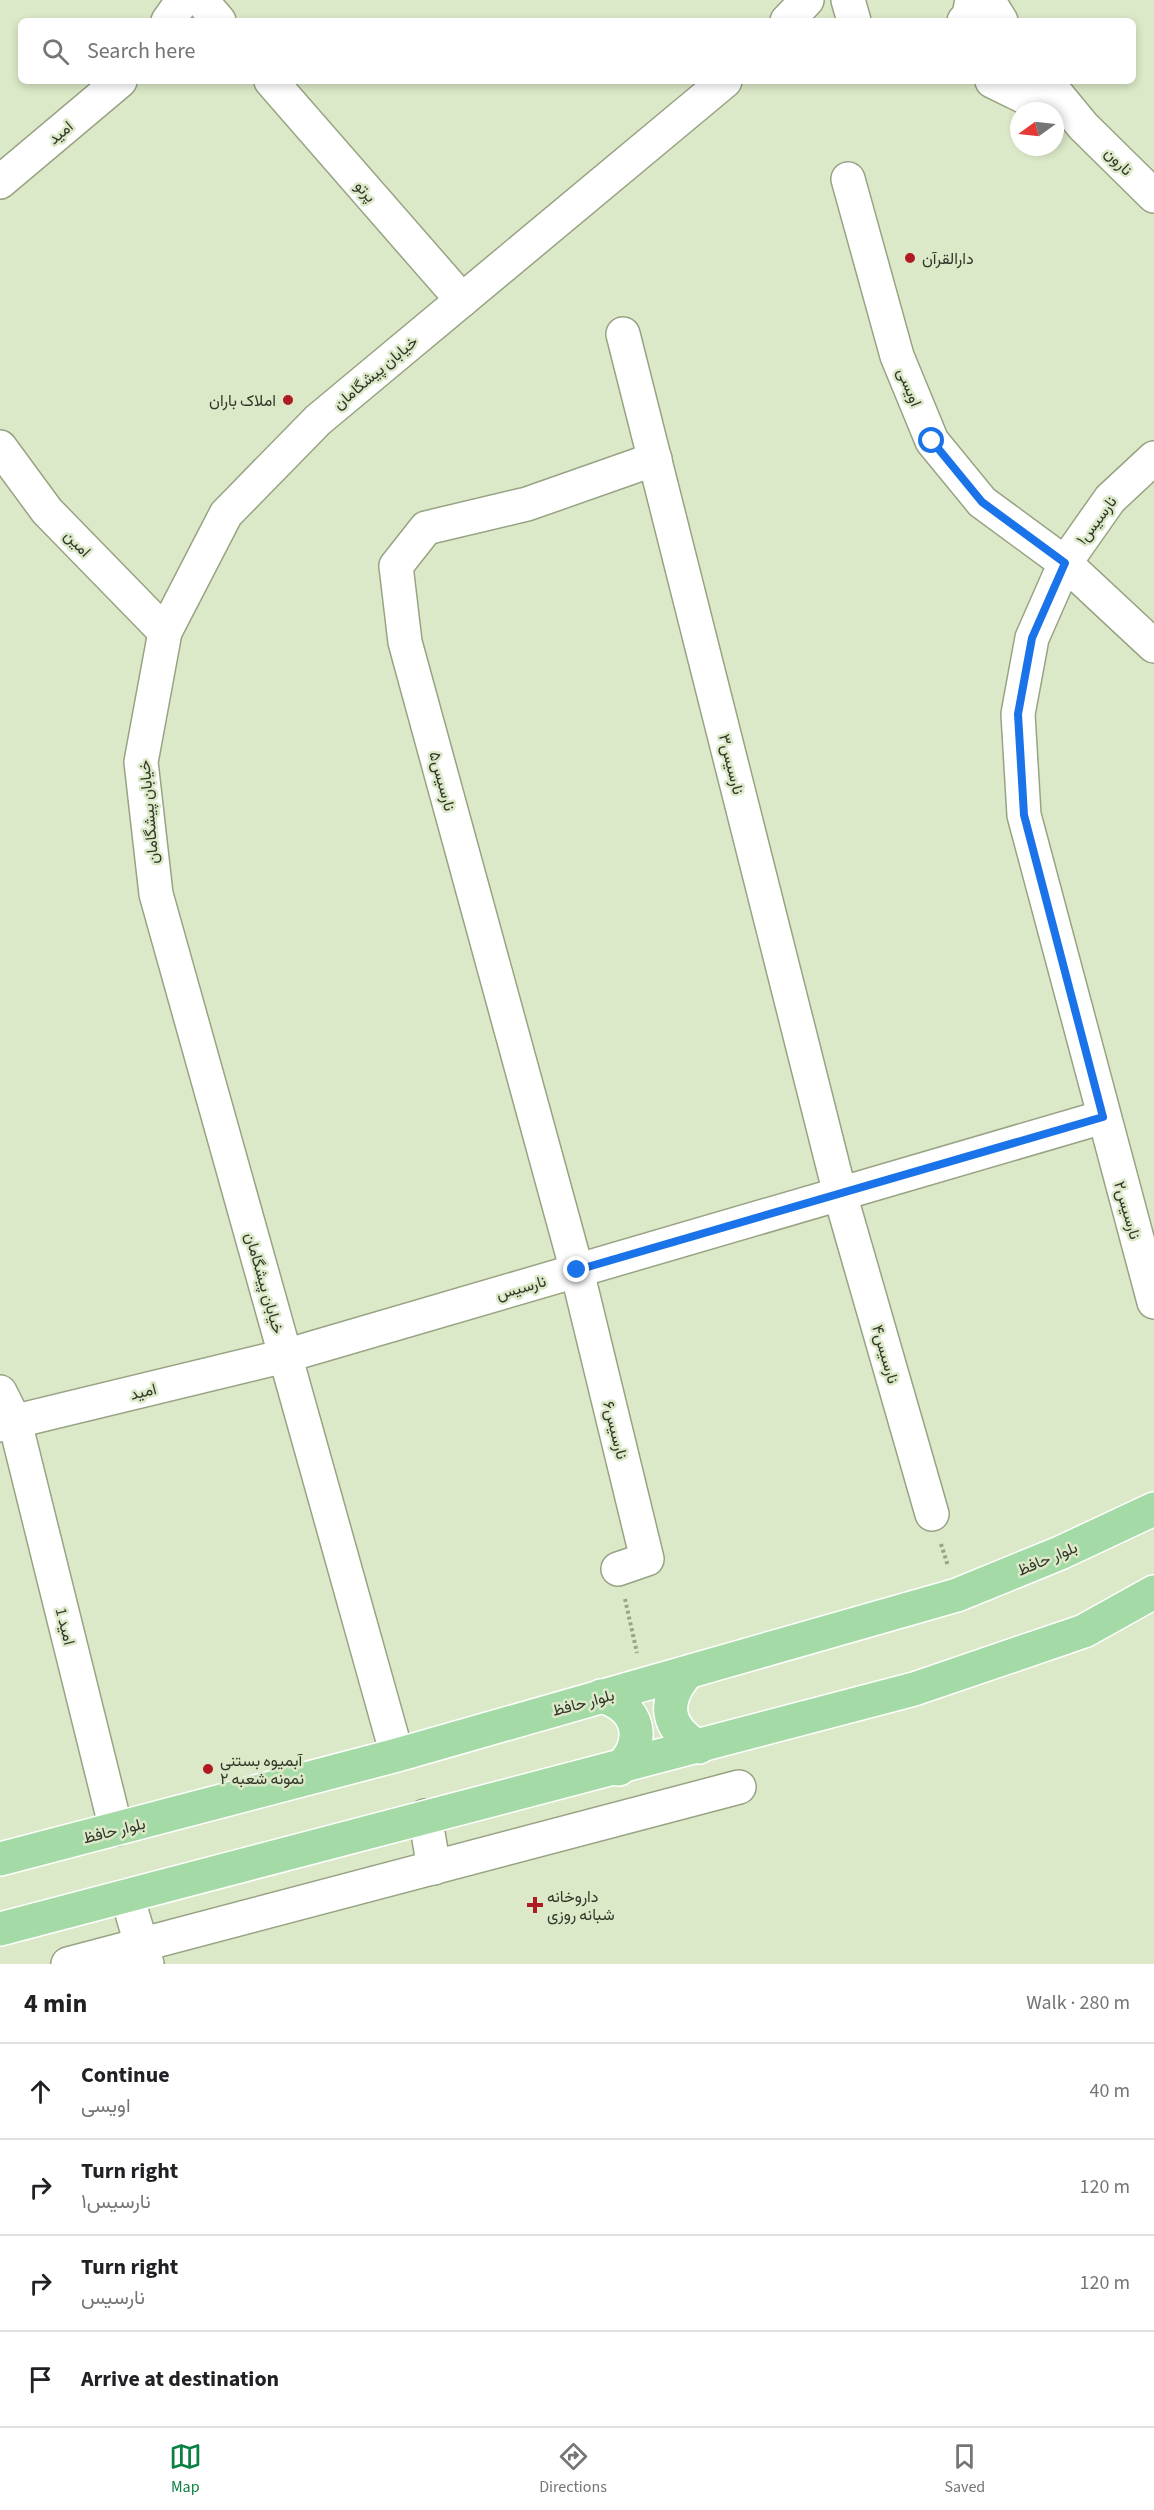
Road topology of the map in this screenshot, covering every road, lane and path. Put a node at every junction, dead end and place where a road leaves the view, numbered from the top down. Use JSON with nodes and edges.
{"nodes":[{"id":1,"x":183,"y":0,"type":"edge"},
{"id":2,"x":201,"y":0,"type":"edge"},
{"id":3,"x":807,"y":0,"type":"edge"},
{"id":4,"x":848,"y":0,"type":"edge"},
{"id":5,"x":972,"y":0,"type":"edge"},
{"id":6,"x":988,"y":0,"type":"edge"},
{"id":7,"x":170,"y":18,"type":"edge"},
{"id":8,"x":216,"y":18,"type":"edge"},
{"id":9,"x":790,"y":18,"type":"edge"},
{"id":10,"x":853,"y":18,"type":"edge"},
{"id":11,"x":966,"y":18,"type":"edge"},
{"id":12,"x":999,"y":18,"type":"edge"},
{"id":13,"x":116,"y":84,"type":"edge"},
{"id":14,"x":274,"y":84,"type":"edge"},
{"id":15,"x":721,"y":84,"type":"edge"},
{"id":16,"x":998,"y":84,"type":"edge"},
{"id":17,"x":1048,"y":84,"type":"edge"},
{"id":18,"x":1035,"y":102,"type":"edge"},
{"id":19,"x":1057,"y":102,"type":"edge"},
{"id":20,"x":1064,"y":116,"type":"edge"},
{"id":21,"x":3,"y":175,"type":"edge"},
{"id":22,"x":848,"y":179,"type":"dead end"},
{"id":23,"x":1154,"y":196,"type":"edge"},
{"id":24,"x":462,"y":300,"type":"junction"},
{"id":25,"x":623,"y":334,"type":"dead end"},
{"id":26,"x":0,"y":447,"type":"edge"},
{"id":27,"x":1154,"y":458,"type":"edge"},
{"id":28,"x":655,"y":459,"type":"junction"},
{"id":29,"x":1065,"y":563,"type":"junction"},
{"id":30,"x":165,"y":632,"type":"junction"},
{"id":31,"x":1154,"y":646,"type":"edge"},
{"id":32,"x":1103,"y":1117,"type":"junction"},
{"id":33,"x":840,"y":1194,"type":"junction"},
{"id":34,"x":577,"y":1270,"type":"junction"},
{"id":35,"x":1154,"y":1302,"type":"edge"},
{"id":36,"x":285,"y":1356,"type":"junction"},
{"id":37,"x":0,"y":1392,"type":"edge"},
{"id":38,"x":8,"y":1424,"type":"edge"},
{"id":39,"x":1154,"y":1509,"type":"edge"},
{"id":40,"x":932,"y":1514,"type":"joint"},
{"id":41,"x":618,"y":1569,"type":"joint"},
{"id":42,"x":1154,"y":1592,"type":"edge"},
{"id":43,"x":957,"y":1595,"type":"junction"},
{"id":44,"x":686,"y":1674,"type":"junction"},
{"id":45,"x":645,"y":1686,"type":"junction"},
{"id":46,"x":602,"y":1696,"type":"junction"},
{"id":47,"x":699,"y":1747,"type":"junction"},
{"id":48,"x":397,"y":1755,"type":"junction"},
{"id":49,"x":619,"y":1769,"type":"junction"},
{"id":50,"x":738,"y":1787,"type":"dead end"},
{"id":51,"x":425,"y":1816,"type":"junction"},
{"id":52,"x":116,"y":1829,"type":"junction"},
{"id":53,"x":0,"y":1859,"type":"edge"},
{"id":54,"x":434,"y":1868,"type":"junction"},
{"id":55,"x":128,"y":1896,"type":"junction"},
{"id":56,"x":0,"y":1929,"type":"edge"},
{"id":57,"x":144,"y":1955,"type":"edge"},
{"id":58,"x":68,"y":1964,"type":"edge"}],
"edges":[{"from":1,"to":7,"type":"street"},
{"from":2,"to":8,"type":"street"},
{"from":3,"to":9,"type":"street"},
{"from":4,"to":10,"type":"street"},
{"from":5,"to":11,"type":"street"},
{"from":6,"to":12,"type":"street"},
{"from":13,"to":21,"type":"street","name":"امید"},
{"from":14,"to":24,"type":"street","name":"پرتو"},
{"from":15,"to":24,"type":"street","name":"خیابان پیشگامان"},
{"from":16,"to":18,"type":"street","name":"نارون"},
{"from":17,"to":19,"type":"street","name":"نارون"},
{"from":20,"to":23,"type":"street","name":"نارون"},
{"from":22,"to":29,"type":"street","name":"اویسی"},
{"from":24,"to":30,"type":"street","name":"خیابان پیشگامان"},
{"from":25,"to":28,"type":"street","name":"نارسیس۳"},
{"from":26,"to":30,"type":"street","name":"امین"},
{"from":27,"to":29,"type":"street","name":"نارسیس۱"},
{"from":28,"to":33,"type":"street","name":"نارسیس۳"},
{"from":28,"to":34,"type":"street","name":"نارسیس۵"},
{"from":29,"to":31,"type":"street","name":"اویسی"},
{"from":29,"to":32,"type":"street","name":"نارسیس۱"},
{"from":30,"to":36,"type":"street","name":"خیابان پیشگامان"},
{"from":32,"to":33,"type":"street","name":"نارسیس"},
{"from":32,"to":35,"type":"street","name":"نارسیس۲"},
{"from":33,"to":34,"type":"street","name":"نارسیس"},
{"from":33,"to":40,"type":"street","name":"نارسیس۴"},
{"from":34,"to":36,"type":"street","name":"نارسیس"},
{"from":34,"to":41,"type":"street","name":"نارسیس۶"},
{"from":36,"to":38,"type":"street","name":"امید"},
{"from":36,"to":48,"type":"street","name":"خیابان پیشگامان"},
{"from":37,"to":38,"type":"street","name":"امید 1"},
{"from":38,"to":52,"type":"street","name":"امید 1"},
{"from":39,"to":43,"type":"main road","name":"بلوار حافظ"},
{"from":40,"to":43,"type":"path"},
{"from":41,"to":45,"type":"path"},
{"from":42,"to":47,"type":"main road"},
{"from":43,"to":44,"type":"main road","name":"بلوار حافظ"},
{"from":44,"to":45,"type":"main road","name":"بلوار حافظ"},
{"from":44,"to":47,"type":"main road"},
{"from":45,"to":46,"type":"main road","name":"بلوار حافظ"},
{"from":46,"to":48,"type":"main road","name":"بلوار حافظ"},
{"from":46,"to":49,"type":"main road"},
{"from":47,"to":49,"type":"main road"},
{"from":48,"to":52,"type":"main road","name":"بلوار حافظ"},
{"from":49,"to":51,"type":"main road"},
{"from":50,"to":54,"type":"street"},
{"from":51,"to":54,"type":"street"},
{"from":51,"to":55,"type":"main road"},
{"from":52,"to":53,"type":"main road","name":"بلوار حافظ"},
{"from":54,"to":57,"type":"street"},
{"from":55,"to":56,"type":"main road"},
{"from":55,"to":57,"type":"street"},
{"from":57,"to":58,"type":"street"}]}
